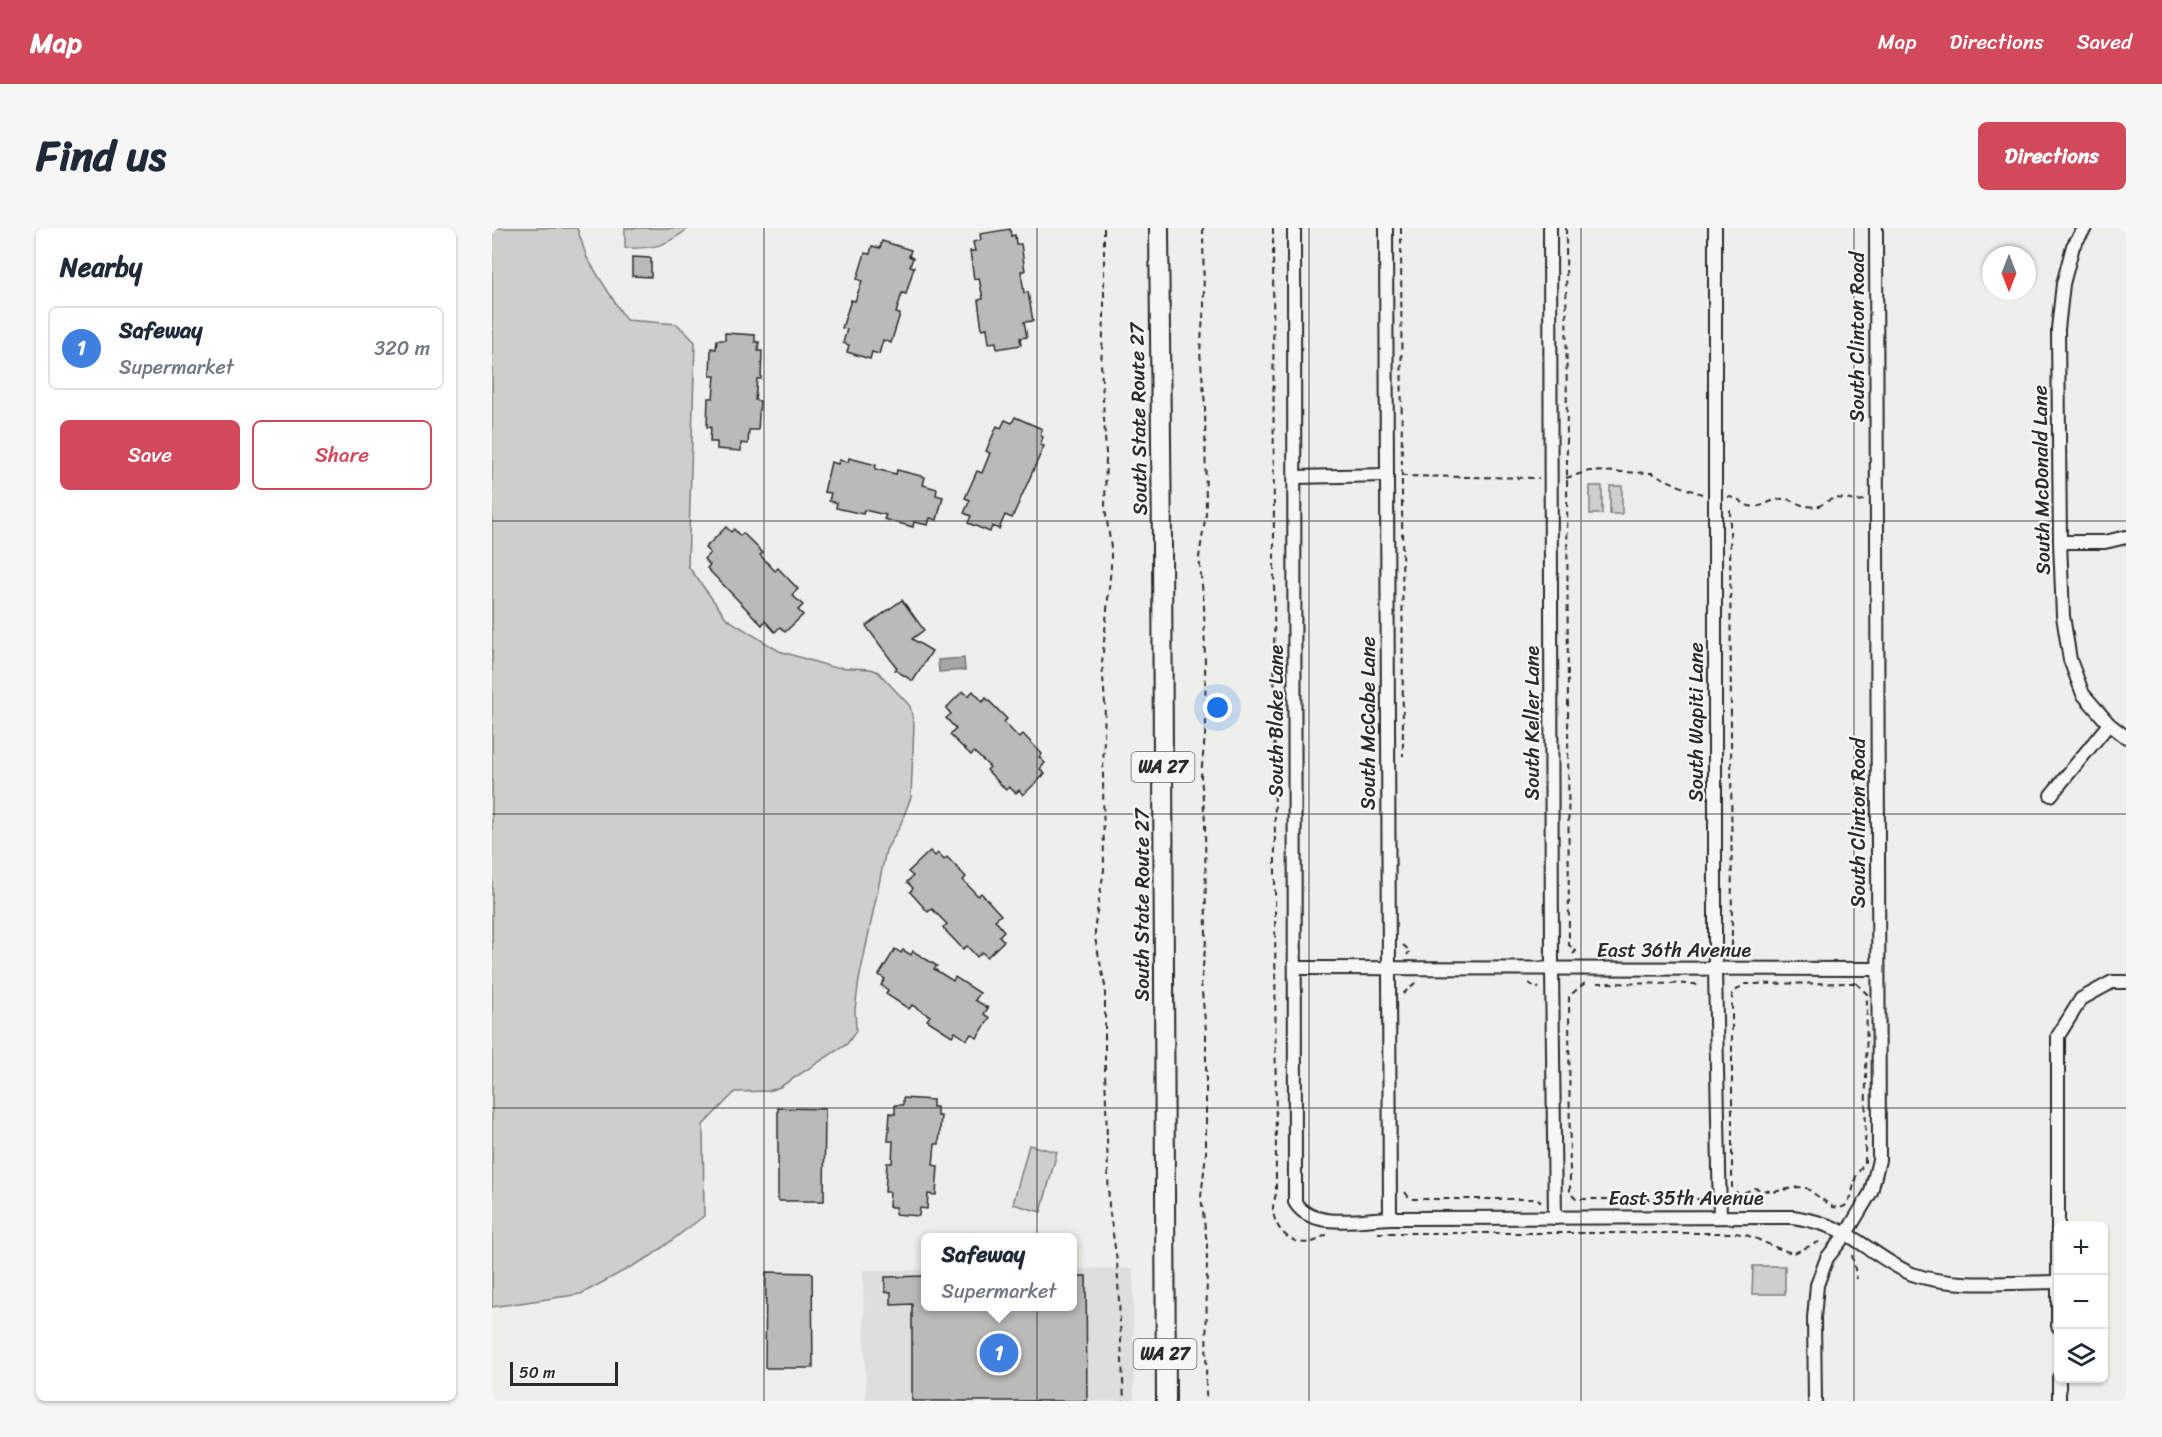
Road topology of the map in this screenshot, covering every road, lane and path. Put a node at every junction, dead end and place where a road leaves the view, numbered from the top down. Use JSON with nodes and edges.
{"nodes":[{"id":1,"x":1104,"y":228,"type":"edge"},
{"id":2,"x":1159,"y":228,"type":"edge"},
{"id":3,"x":1203,"y":228,"type":"edge"},
{"id":4,"x":1273,"y":228,"type":"edge"},
{"id":5,"x":1294,"y":228,"type":"edge"},
{"id":6,"x":1386,"y":228,"type":"edge"},
{"id":7,"x":1401,"y":228,"type":"edge"},
{"id":8,"x":1550,"y":228,"type":"edge"},
{"id":9,"x":1566,"y":228,"type":"edge"},
{"id":10,"x":1715,"y":228,"type":"edge"},
{"id":11,"x":1876,"y":228,"type":"edge"},
{"id":12,"x":2085,"y":228,"type":"edge"},
{"id":13,"x":1386,"y":476,"type":"junction"},
{"id":14,"x":1402,"y":476,"type":"junction"},
{"id":15,"x":1295,"y":477,"type":"junction"},
{"id":16,"x":1550,"y":478,"type":"junction"},
{"id":17,"x":1730,"y":509,"type":"dead end"},
{"id":18,"x":2126,"y":537,"type":"edge"},
{"id":19,"x":2060,"y":542,"type":"junction"},
{"id":20,"x":2109,"y":724,"type":"junction"},
{"id":21,"x":2126,"y":737,"type":"edge"},
{"id":22,"x":1403,"y":758,"type":"dead end"},
{"id":23,"x":2051,"y":795,"type":"dead end"},
{"id":24,"x":1403,"y":935,"type":"dead end"},
{"id":25,"x":1734,"y":954,"type":"dead end"},
{"id":26,"x":1407,"y":956,"type":"dead end"},
{"id":27,"x":1572,"y":956,"type":"dead end"},
{"id":28,"x":1388,"y":967,"type":"junction"},
{"id":29,"x":1296,"y":968,"type":"junction"},
{"id":30,"x":1878,"y":969,"type":"junction"},
{"id":31,"x":1552,"y":970,"type":"junction"},
{"id":32,"x":1715,"y":970,"type":"junction"},
{"id":33,"x":1426,"y":982,"type":"dead end"},
{"id":34,"x":2126,"y":982,"type":"edge"},
{"id":35,"x":1520,"y":983,"type":"dead end"},
{"id":36,"x":1541,"y":985,"type":"dead end"},
{"id":37,"x":1700,"y":988,"type":"dead end"},
{"id":38,"x":1403,"y":1005,"type":"dead end"},
{"id":39,"x":1404,"y":1182,"type":"dead end"},
{"id":40,"x":1739,"y":1195,"type":"joint"},
{"id":41,"x":1700,"y":1199,"type":"dead end"},
{"id":42,"x":1541,"y":1203,"type":"dead end"},
{"id":43,"x":1301,"y":1212,"type":"joint"},
{"id":44,"x":1720,"y":1217,"type":"junction"},
{"id":45,"x":1390,"y":1218,"type":"junction"},
{"id":46,"x":1556,"y":1218,"type":"junction"},
{"id":47,"x":1333,"y":1233,"type":"dead end"},
{"id":48,"x":1368,"y":1233,"type":"dead end"},
{"id":49,"x":1846,"y":1234,"type":"junction"},
{"id":50,"x":1821,"y":1241,"type":"dead end"},
{"id":51,"x":1852,"y":1255,"type":"dead end"},
{"id":52,"x":2058,"y":1275,"type":"edge"},
{"id":53,"x":1857,"y":1279,"type":"dead end"},
{"id":54,"x":2054,"y":1281,"type":"edge"},
{"id":55,"x":2059,"y":1383,"type":"edge"},
{"id":56,"x":1124,"y":1401,"type":"edge"},
{"id":57,"x":1166,"y":1401,"type":"edge"},
{"id":58,"x":1206,"y":1401,"type":"edge"},
{"id":59,"x":1815,"y":1401,"type":"edge"},
{"id":60,"x":2059,"y":1401,"type":"edge"}],
"edges":[{"from":1,"to":56,"type":"path"},
{"from":2,"to":57,"type":"main road","name":"South State Route 27","number":"WA 27"},
{"from":3,"to":58,"type":"path"},
{"from":4,"to":47,"type":"path"},
{"from":5,"to":15,"type":"street","name":"South Blake Lane"},
{"from":6,"to":13,"type":"street","name":"South McCabe Lane"},
{"from":7,"to":14,"type":"path"},
{"from":8,"to":16,"type":"street","name":"South Keller Lane"},
{"from":9,"to":27,"type":"path"},
{"from":10,"to":32,"type":"street","name":"South Wapiti Lane"},
{"from":11,"to":30,"type":"street","name":"South Clinton Road"},
{"from":12,"to":19,"type":"street","name":"South McDonald Lane"},
{"from":13,"to":14,"type":"path"},
{"from":13,"to":15,"type":"street"},
{"from":13,"to":28,"type":"street","name":"South McCabe Lane"},
{"from":14,"to":16,"type":"path"},
{"from":14,"to":22,"type":"path"},
{"from":15,"to":29,"type":"street","name":"South Blake Lane"},
{"from":16,"to":31,"type":"street","name":"South Keller Lane"},
{"from":17,"to":25,"type":"path"},
{"from":18,"to":19,"type":"street"},
{"from":19,"to":20,"type":"street","name":"South McDonald Lane"},
{"from":20,"to":21,"type":"street","name":"South McDonald Lane"},
{"from":20,"to":23,"type":"street"},
{"from":24,"to":26,"type":"path"},
{"from":28,"to":29,"type":"street","name":"East 36th Avenue"},
{"from":28,"to":31,"type":"street","name":"East 36th Avenue"},
{"from":28,"to":45,"type":"street","name":"South McCabe Lane"},
{"from":29,"to":43,"type":"street","name":"South Blake Lane"},
{"from":30,"to":32,"type":"street","name":"East 36th Avenue"},
{"from":30,"to":49,"type":"street","name":"South Clinton Road"},
{"from":31,"to":32,"type":"street","name":"East 36th Avenue"},
{"from":31,"to":46,"type":"street","name":"South Keller Lane"},
{"from":32,"to":44,"type":"street","name":"South Wapiti Lane"},
{"from":33,"to":38,"type":"path"},
{"from":34,"to":52,"type":"street"},
{"from":35,"to":36,"type":"path"},
{"from":37,"to":41,"type":"path"},
{"from":39,"to":42,"type":"path"},
{"from":40,"to":40,"type":"path"},
{"from":43,"to":45,"type":"street","name":"East 35th Avenue"},
{"from":44,"to":46,"type":"street","name":"East 35th Avenue"},
{"from":44,"to":49,"type":"street","name":"East 35th Avenue"},
{"from":45,"to":46,"type":"street","name":"East 35th Avenue"},
{"from":48,"to":50,"type":"path"},
{"from":49,"to":54,"type":"street","name":"East 35th Avenue"},
{"from":49,"to":59,"type":"street","name":"South Clinton Road"},
{"from":51,"to":53,"type":"path"},
{"from":55,"to":60,"type":"street"}]}
